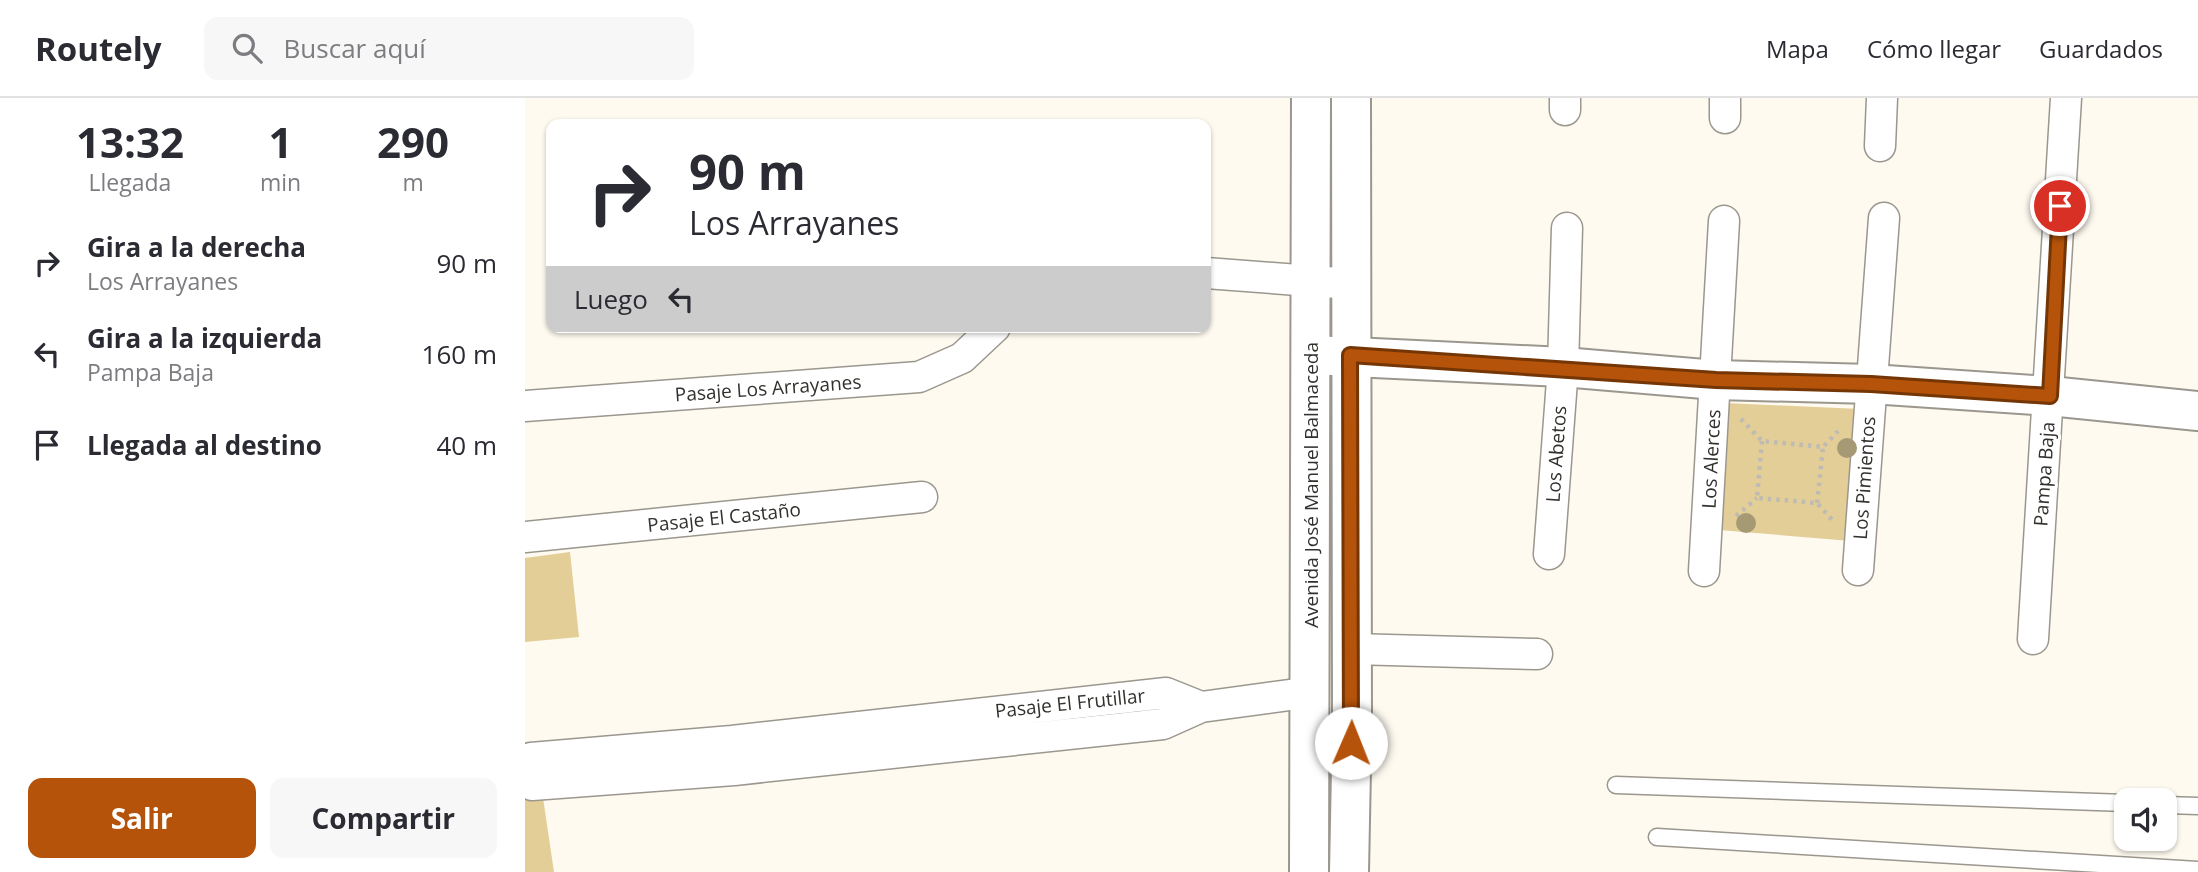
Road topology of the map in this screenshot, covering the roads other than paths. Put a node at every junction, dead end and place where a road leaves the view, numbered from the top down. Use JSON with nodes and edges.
{"nodes":[{"id":1,"x":1311,"y":98,"type":"edge"},
{"id":2,"x":1351,"y":98,"type":"edge"},
{"id":3,"x":1882,"y":98,"type":"edge"},
{"id":4,"x":2066,"y":98,"type":"edge"},
{"id":5,"x":1880,"y":146,"type":"dead end"},
{"id":6,"x":1884,"y":218,"type":"dead end"},
{"id":7,"x":1724,"y":221,"type":"dead end"},
{"id":8,"x":1567,"y":228,"type":"dead end"},
{"id":9,"x":1211,"y":273,"type":"edge"},
{"id":10,"x":1311,"y":281,"type":"junction"},
{"id":11,"x":1351,"y":284,"type":"junction"},
{"id":12,"x":989,"y":333,"type":"edge"},
{"id":13,"x":1311,"y":355,"type":"junction"},
{"id":14,"x":1350,"y":355,"type":"junction"},
{"id":15,"x":1563,"y":367,"type":"junction"},
{"id":16,"x":1716,"y":380,"type":"junction"},
{"id":17,"x":1871,"y":384,"type":"junction"},
{"id":18,"x":2050,"y":396,"type":"junction"},
{"id":19,"x":525,"y":406,"type":"edge"},
{"id":20,"x":2198,"y":411,"type":"edge"},
{"id":21,"x":922,"y":497,"type":"dead end"},
{"id":22,"x":525,"y":537,"type":"edge"},
{"id":23,"x":1549,"y":554,"type":"dead end"},
{"id":24,"x":1858,"y":570,"type":"dead end"},
{"id":25,"x":1705,"y":571,"type":"dead end"},
{"id":26,"x":2033,"y":639,"type":"dead end"},
{"id":27,"x":1352,"y":649,"type":"junction"},
{"id":28,"x":1537,"y":654,"type":"dead end"},
{"id":29,"x":1312,"y":692,"type":"junction"},
{"id":30,"x":1201,"y":706,"type":"junction"},
{"id":31,"x":936,"y":719,"type":"junction"},
{"id":32,"x":940,"y":748,"type":"junction"},
{"id":33,"x":733,"y":755,"type":"junction"},
{"id":34,"x":525,"y":762,"type":"edge"},
{"id":35,"x":525,"y":779,"type":"edge"},
{"id":36,"x":1616,"y":785,"type":"dead end"},
{"id":37,"x":2114,"y":803,"type":"edge"},
{"id":38,"x":2177,"y":805,"type":"edge"},
{"id":39,"x":2198,"y":806,"type":"edge"},
{"id":40,"x":1657,"y":837,"type":"dead end"},
{"id":41,"x":2198,"y":870,"type":"edge"},
{"id":42,"x":1309,"y":872,"type":"edge"},
{"id":43,"x":1349,"y":872,"type":"edge"}],
"edges":[{"from":1,"to":10,"type":"main road","name":"Avenida José Manuel Balmaceda"},
{"from":2,"to":11,"type":"main road","name":"Avenida José Manuel Balmaceda"},
{"from":3,"to":5,"type":"street"},
{"from":4,"to":18,"type":"street","name":"Pampa Baja"},
{"from":6,"to":17,"type":"street","name":"Los Pimientos"},
{"from":7,"to":16,"type":"street","name":"Los Alerces"},
{"from":8,"to":15,"type":"street","name":"Los Abetos"},
{"from":9,"to":10,"type":"street"},
{"from":10,"to":11,"type":"street"},
{"from":10,"to":13,"type":"main road","name":"Avenida José Manuel Balmaceda"},
{"from":11,"to":14,"type":"main road","name":"Avenida José Manuel Balmaceda"},
{"from":12,"to":19,"type":"street","name":"Pasaje Los Arrayanes"},
{"from":13,"to":14,"type":"main road"},
{"from":13,"to":29,"type":"main road","name":"Avenida José Manuel Balmaceda"},
{"from":14,"to":15,"type":"main road"},
{"from":14,"to":27,"type":"main road","name":"Avenida José Manuel Balmaceda"},
{"from":15,"to":16,"type":"main road"},
{"from":15,"to":23,"type":"street","name":"Los Abetos"},
{"from":16,"to":17,"type":"main road"},
{"from":16,"to":25,"type":"street","name":"Los Alerces"},
{"from":17,"to":18,"type":"main road"},
{"from":17,"to":24,"type":"street","name":"Los Pimientos"},
{"from":18,"to":20,"type":"main road"},
{"from":18,"to":26,"type":"street","name":"Pampa Baja"},
{"from":21,"to":22,"type":"street","name":"Pasaje El Castaño"},
{"from":27,"to":28,"type":"street"},
{"from":27,"to":43,"type":"main road","name":"Avenida José Manuel Balmaceda"},
{"from":29,"to":30,"type":"street","name":"Pasaje El Frutillar"},
{"from":29,"to":42,"type":"main road","name":"Avenida José Manuel Balmaceda"},
{"from":30,"to":31,"type":"street","name":"Pasaje El Frutillar"},
{"from":30,"to":32,"type":"street","name":"Pasaje El Frutillar"},
{"from":31,"to":32,"type":"street"},
{"from":31,"to":33,"type":"street","name":"Pasaje El Frutillar"},
{"from":32,"to":33,"type":"street","name":"Pasaje El Frutillar"},
{"from":33,"to":34,"type":"street","name":"Pasaje El Frutillar"},
{"from":33,"to":35,"type":"street","name":"Pasaje El Frutillar"},
{"from":36,"to":37,"type":"lane"},
{"from":38,"to":39,"type":"lane"},
{"from":40,"to":41,"type":"lane"}]}
